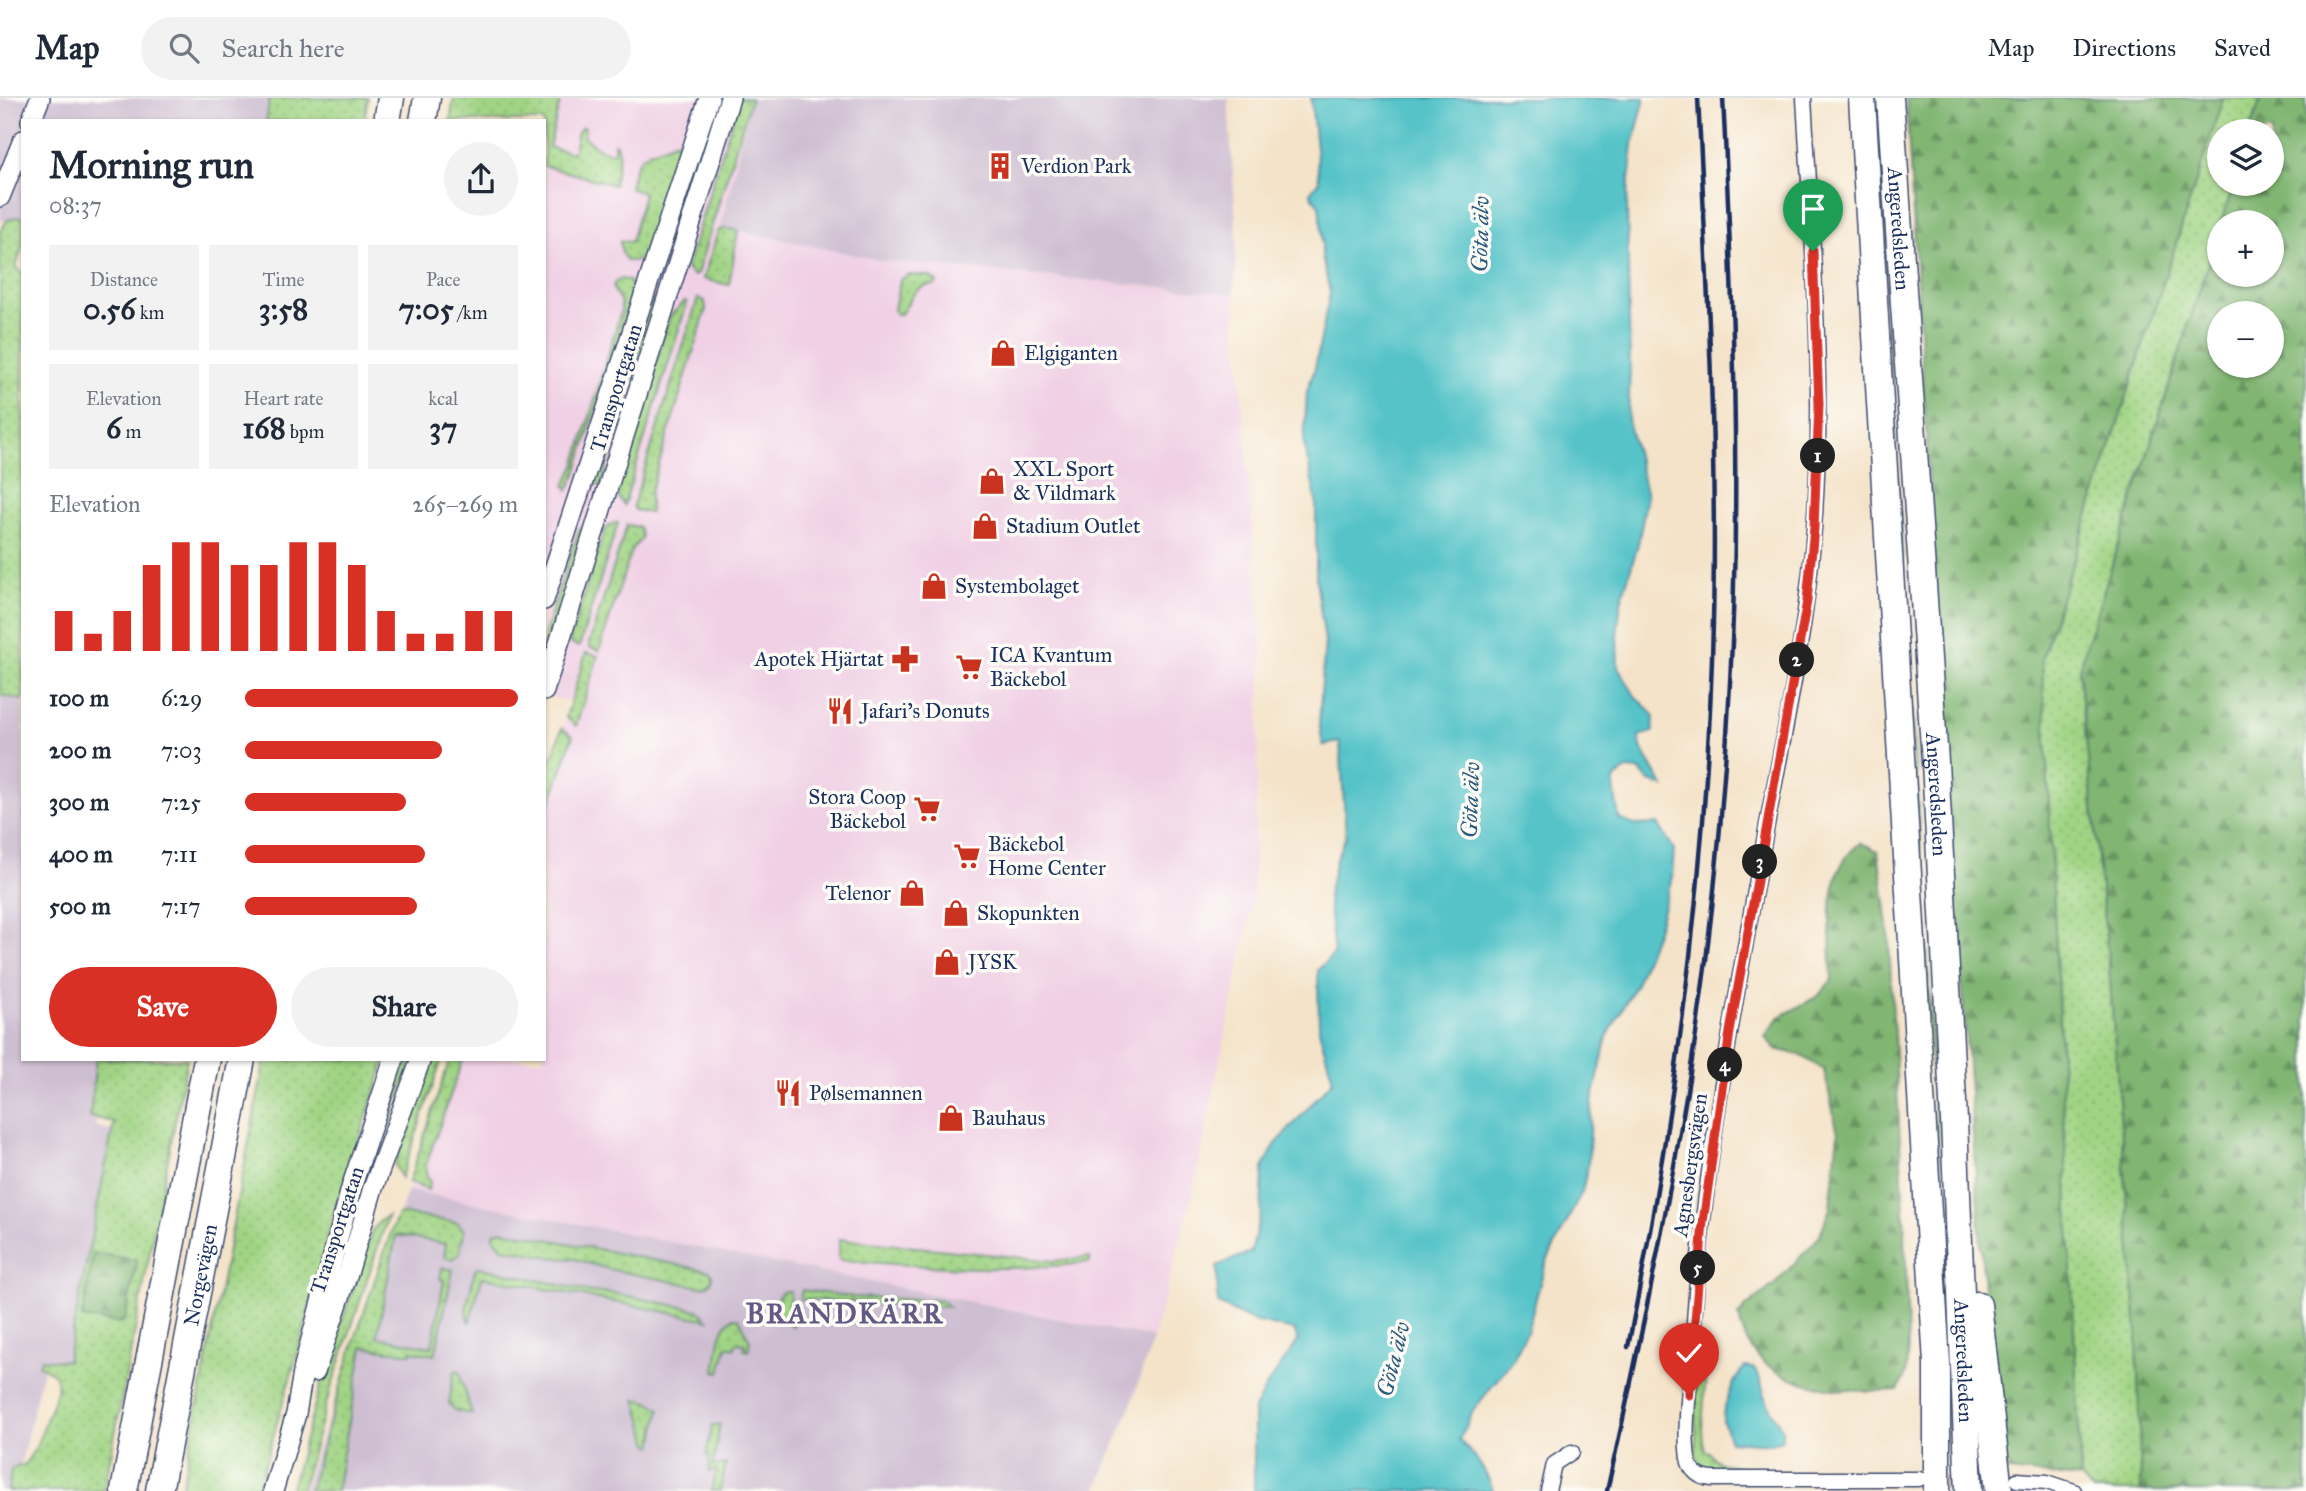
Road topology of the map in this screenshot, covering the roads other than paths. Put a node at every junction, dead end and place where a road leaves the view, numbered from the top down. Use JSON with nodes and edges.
{"nodes":[{"id":1,"x":40,"y":98,"type":"edge"},
{"id":2,"x":391,"y":98,"type":"edge"},
{"id":3,"x":427,"y":98,"type":"edge"},
{"id":4,"x":709,"y":98,"type":"edge"},
{"id":5,"x":730,"y":98,"type":"edge"},
{"id":6,"x":1804,"y":98,"type":"edge"},
{"id":7,"x":1862,"y":98,"type":"edge"},
{"id":8,"x":1890,"y":98,"type":"edge"},
{"id":9,"x":32,"y":119,"type":"edge"},
{"id":10,"x":387,"y":119,"type":"edge"},
{"id":11,"x":423,"y":119,"type":"edge"},
{"id":12,"x":21,"y":145,"type":"edge"},
{"id":13,"x":0,"y":197,"type":"edge"},
{"id":14,"x":546,"y":594,"type":"edge"},
{"id":15,"x":546,"y":685,"type":"edge"},
{"id":16,"x":207,"y":1061,"type":"edge"},
{"id":17,"x":242,"y":1061,"type":"edge"},
{"id":18,"x":393,"y":1061,"type":"edge"},
{"id":19,"x":420,"y":1061,"type":"edge"},
{"id":20,"x":1954,"y":1120,"type":"junction"},
{"id":21,"x":1937,"y":1364,"type":"junction"},
{"id":22,"x":296,"y":1414,"type":"junction"},
{"id":23,"x":1572,"y":1451,"type":"dead end"},
{"id":24,"x":1928,"y":1485,"type":"edge"},
{"id":25,"x":2008,"y":1486,"type":"edge"},
{"id":26,"x":124,"y":1491,"type":"edge"},
{"id":27,"x":159,"y":1491,"type":"edge"},
{"id":28,"x":273,"y":1491,"type":"edge"},
{"id":29,"x":1548,"y":1491,"type":"edge"},
{"id":30,"x":1950,"y":1491,"type":"edge"},
{"id":31,"x":1969,"y":1491,"type":"edge"},
{"id":32,"x":2074,"y":1491,"type":"edge"}],
"edges":[{"from":1,"to":9,"type":"street"},
{"from":2,"to":10,"type":"highway"},
{"from":3,"to":11,"type":"highway"},
{"from":4,"to":14,"type":"street","name":"Transportgatan"},
{"from":5,"to":15,"type":"street","name":"Transportgatan"},
{"from":6,"to":24,"type":"street","name":"Agnesbergsvägen"},
{"from":7,"to":21,"type":"highway","name":"Angeredsleden"},
{"from":8,"to":20,"type":"highway","name":"Angeredsleden"},
{"from":12,"to":13,"type":"street"},
{"from":16,"to":26,"type":"highway","name":"Norgevägen"},
{"from":17,"to":27,"type":"highway","name":"Norgevägen"},
{"from":18,"to":22,"type":"street","name":"Transportgatan"},
{"from":19,"to":22,"type":"street","name":"Transportgatan"},
{"from":20,"to":25,"type":"highway"},
{"from":20,"to":31,"type":"highway","name":"Angeredsleden"},
{"from":21,"to":24,"type":"highway","name":"Angeredsleden"},
{"from":21,"to":30,"type":"highway"},
{"from":22,"to":28,"type":"street","name":"Transportgatan"},
{"from":23,"to":29,"type":"street"},
{"from":25,"to":32,"type":"street"}]}
